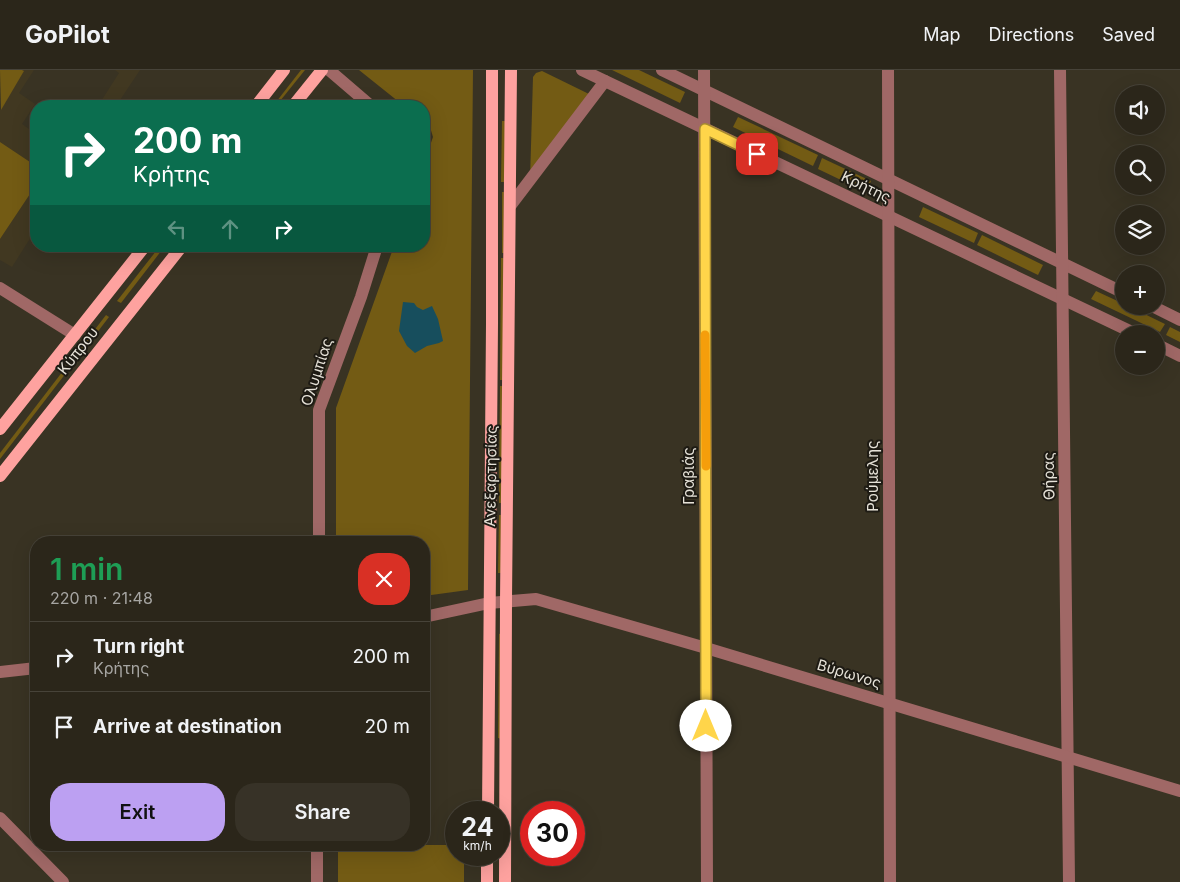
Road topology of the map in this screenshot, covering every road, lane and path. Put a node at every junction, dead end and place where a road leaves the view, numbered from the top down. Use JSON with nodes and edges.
{"nodes":[{"id":1,"x":284,"y":70,"type":"edge"},
{"id":2,"x":322,"y":70,"type":"edge"},
{"id":3,"x":329,"y":70,"type":"edge"},
{"id":4,"x":492,"y":70,"type":"edge"},
{"id":5,"x":511,"y":70,"type":"edge"},
{"id":6,"x":582,"y":70,"type":"edge"},
{"id":7,"x":662,"y":70,"type":"edge"},
{"id":8,"x":704,"y":70,"type":"edge"},
{"id":9,"x":888,"y":70,"type":"edge"},
{"id":10,"x":1060,"y":70,"type":"edge"},
{"id":11,"x":605,"y":81,"type":"junction"},
{"id":12,"x":704,"y":91,"type":"junction"},
{"id":13,"x":261,"y":100,"type":"edge"},
{"id":14,"x":298,"y":100,"type":"edge"},
{"id":15,"x":364,"y":100,"type":"edge"},
{"id":16,"x":705,"y":129,"type":"junction"},
{"id":17,"x":888,"y":179,"type":"junction"},
{"id":18,"x":510,"y":205,"type":"junction"},
{"id":19,"x":888,"y":216,"type":"junction"},
{"id":20,"x":140,"y":252,"type":"edge"},
{"id":21,"x":177,"y":252,"type":"edge"},
{"id":22,"x":375,"y":252,"type":"edge"},
{"id":23,"x":1062,"y":263,"type":"junction"},
{"id":24,"x":0,"y":288,"type":"edge"},
{"id":25,"x":1115,"y":289,"type":"edge"},
{"id":26,"x":1063,"y":299,"type":"junction"},
{"id":27,"x":1165,"y":312,"type":"edge"},
{"id":28,"x":1180,"y":320,"type":"edge"},
{"id":29,"x":1117,"y":325,"type":"edge"},
{"id":30,"x":75,"y":335,"type":"junction"},
{"id":31,"x":1165,"y":348,"type":"edge"},
{"id":32,"x":1180,"y":356,"type":"edge"},
{"id":33,"x":0,"y":429,"type":"edge"},
{"id":34,"x":0,"y":476,"type":"edge"},
{"id":35,"x":319,"y":536,"type":"edge"},
{"id":36,"x":506,"y":601,"type":"junction"},
{"id":37,"x":490,"y":603,"type":"junction"},
{"id":38,"x":430,"y":616,"type":"edge"},
{"id":39,"x":706,"y":648,"type":"junction"},
{"id":40,"x":30,"y":669,"type":"edge"},
{"id":41,"x":0,"y":672,"type":"edge"},
{"id":42,"x":890,"y":703,"type":"junction"},
{"id":43,"x":1068,"y":757,"type":"junction"},
{"id":44,"x":1180,"y":791,"type":"edge"},
{"id":45,"x":488,"y":801,"type":"edge"},
{"id":46,"x":0,"y":818,"type":"edge"},
{"id":47,"x":30,"y":848,"type":"edge"},
{"id":48,"x":32,"y":851,"type":"edge"},
{"id":49,"x":318,"y":851,"type":"edge"},
{"id":50,"x":487,"y":866,"type":"edge"},
{"id":51,"x":63,"y":882,"type":"edge"},
{"id":52,"x":317,"y":882,"type":"edge"},
{"id":53,"x":487,"y":882,"type":"edge"},
{"id":54,"x":505,"y":882,"type":"edge"},
{"id":55,"x":707,"y":882,"type":"edge"},
{"id":56,"x":890,"y":882,"type":"edge"},
{"id":57,"x":1070,"y":882,"type":"edge"}],
"edges":[{"from":1,"to":13,"type":"main road"},
{"from":2,"to":14,"type":"main road"},
{"from":3,"to":15,"type":"street"},
{"from":4,"to":37,"type":"main road","name":"Ανεξαρτησίας"},
{"from":5,"to":18,"type":"main road","name":"Ανεξαρτησίας"},
{"from":6,"to":11,"type":"street","name":"Κρήτης"},
{"from":7,"to":12,"type":"street","name":"Κρήτης"},
{"from":8,"to":12,"type":"street","name":"Γραβιάς"},
{"from":9,"to":17,"type":"street","name":"Ρούμελης"},
{"from":10,"to":23,"type":"street","name":"Θήρας"},
{"from":11,"to":16,"type":"street","name":"Κρήτης"},
{"from":11,"to":18,"type":"street"},
{"from":12,"to":16,"type":"street","name":"Γραβιάς"},
{"from":12,"to":17,"type":"street","name":"Κρήτης"},
{"from":16,"to":19,"type":"street","name":"Κρήτης"},
{"from":16,"to":39,"type":"street","name":"Γραβιάς"},
{"from":17,"to":19,"type":"street","name":"Ρούμελης"},
{"from":17,"to":23,"type":"street","name":"Κρήτης"},
{"from":18,"to":36,"type":"main road","name":"Ανεξαρτησίας"},
{"from":19,"to":26,"type":"street","name":"Κρήτης"},
{"from":19,"to":42,"type":"street","name":"Ρούμελης"},
{"from":20,"to":30,"type":"main road","name":"Κύπρου"},
{"from":21,"to":34,"type":"main road","name":"Κύπρου"},
{"from":22,"to":35,"type":"street","name":"Ολυμπίας"},
{"from":23,"to":25,"type":"street","name":"Κρήτης"},
{"from":23,"to":26,"type":"street","name":"Θήρας"},
{"from":24,"to":30,"type":"street"},
{"from":26,"to":29,"type":"street","name":"Κρήτης"},
{"from":26,"to":43,"type":"street","name":"Θήρας"},
{"from":27,"to":28,"type":"street"},
{"from":30,"to":33,"type":"main road","name":"Κύπρου"},
{"from":31,"to":32,"type":"street"},
{"from":36,"to":37,"type":"street","name":"Βύρωνος"},
{"from":36,"to":39,"type":"street","name":"Βύρωνος"},
{"from":36,"to":54,"type":"main road","name":"Ανεξαρτησίας"},
{"from":37,"to":38,"type":"street","name":"Βύρωνος"},
{"from":37,"to":45,"type":"main road","name":"Ανεξαρτησίας"},
{"from":39,"to":42,"type":"street","name":"Βύρωνος"},
{"from":39,"to":55,"type":"street","name":"Γραβιάς"},
{"from":40,"to":41,"type":"street"},
{"from":42,"to":43,"type":"street","name":"Βύρωνος"},
{"from":42,"to":56,"type":"street","name":"Ρούμελης"},
{"from":43,"to":44,"type":"street","name":"Βύρωνος"},
{"from":43,"to":57,"type":"street","name":"Θήρας"},
{"from":46,"to":47,"type":"street"},
{"from":48,"to":51,"type":"street"},
{"from":49,"to":52,"type":"street"},
{"from":50,"to":53,"type":"main road"}]}
